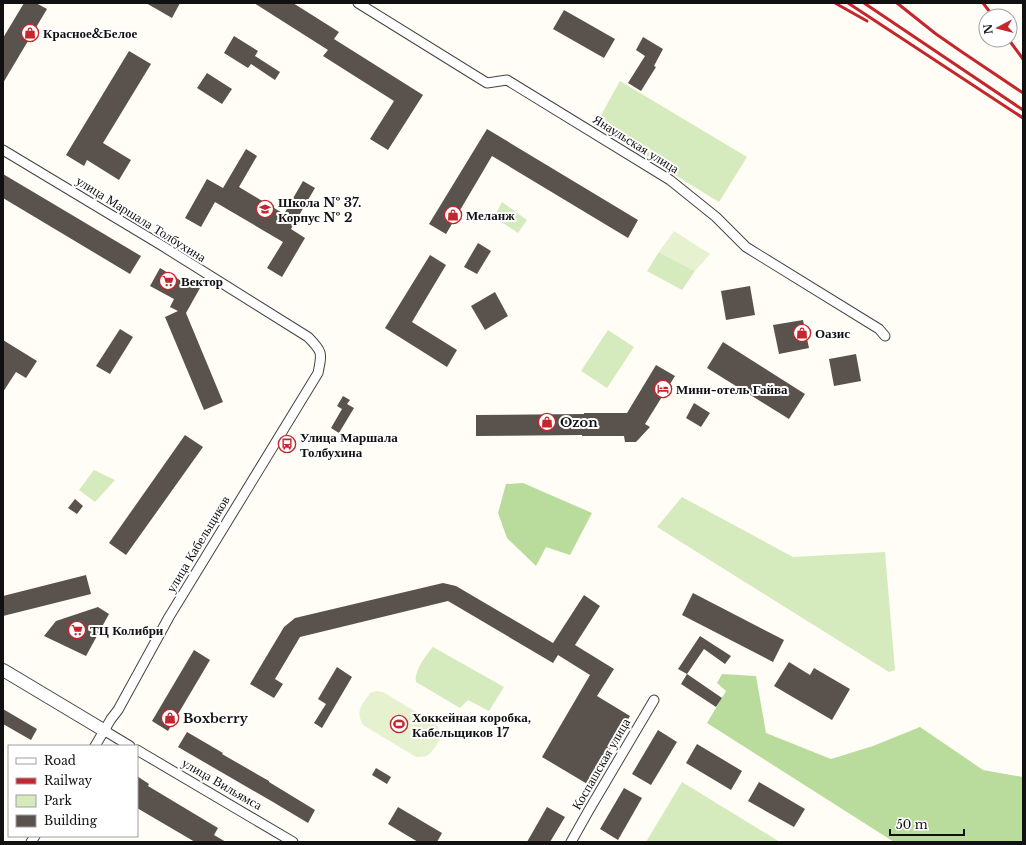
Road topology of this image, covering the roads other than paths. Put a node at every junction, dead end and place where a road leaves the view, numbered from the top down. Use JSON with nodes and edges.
{"nodes":[{"id":1,"x":358,"y":3,"type":"edge"},
{"id":2,"x":3,"y":150,"type":"edge"},
{"id":3,"x":885,"y":336,"type":"dead end"},
{"id":4,"x":321,"y":354,"type":"joint"},
{"id":5,"x":3,"y":670,"type":"edge"},
{"id":6,"x":654,"y":700,"type":"dead end"},
{"id":7,"x":105,"y":731,"type":"junction"},
{"id":8,"x":96,"y":745,"type":"edge"},
{"id":9,"x":128,"y":745,"type":"edge"},
{"id":10,"x":138,"y":751,"type":"edge"},
{"id":11,"x":293,"y":842,"type":"edge"},
{"id":12,"x":572,"y":842,"type":"edge"}],
"edges":[{"from":1,"to":3,"type":"street","name":"Янаульская улица"},
{"from":2,"to":4,"type":"street","name":"улица Маршала Толбухина"},
{"from":4,"to":7,"type":"street","name":"улица Кабельщиков"},
{"from":5,"to":7,"type":"street"},
{"from":6,"to":12,"type":"street","name":"Коспашская улица"},
{"from":7,"to":8,"type":"street","name":"улица Кабельщиков"},
{"from":7,"to":9,"type":"street"},
{"from":10,"to":11,"type":"street","name":"улица Вильямса"}]}
